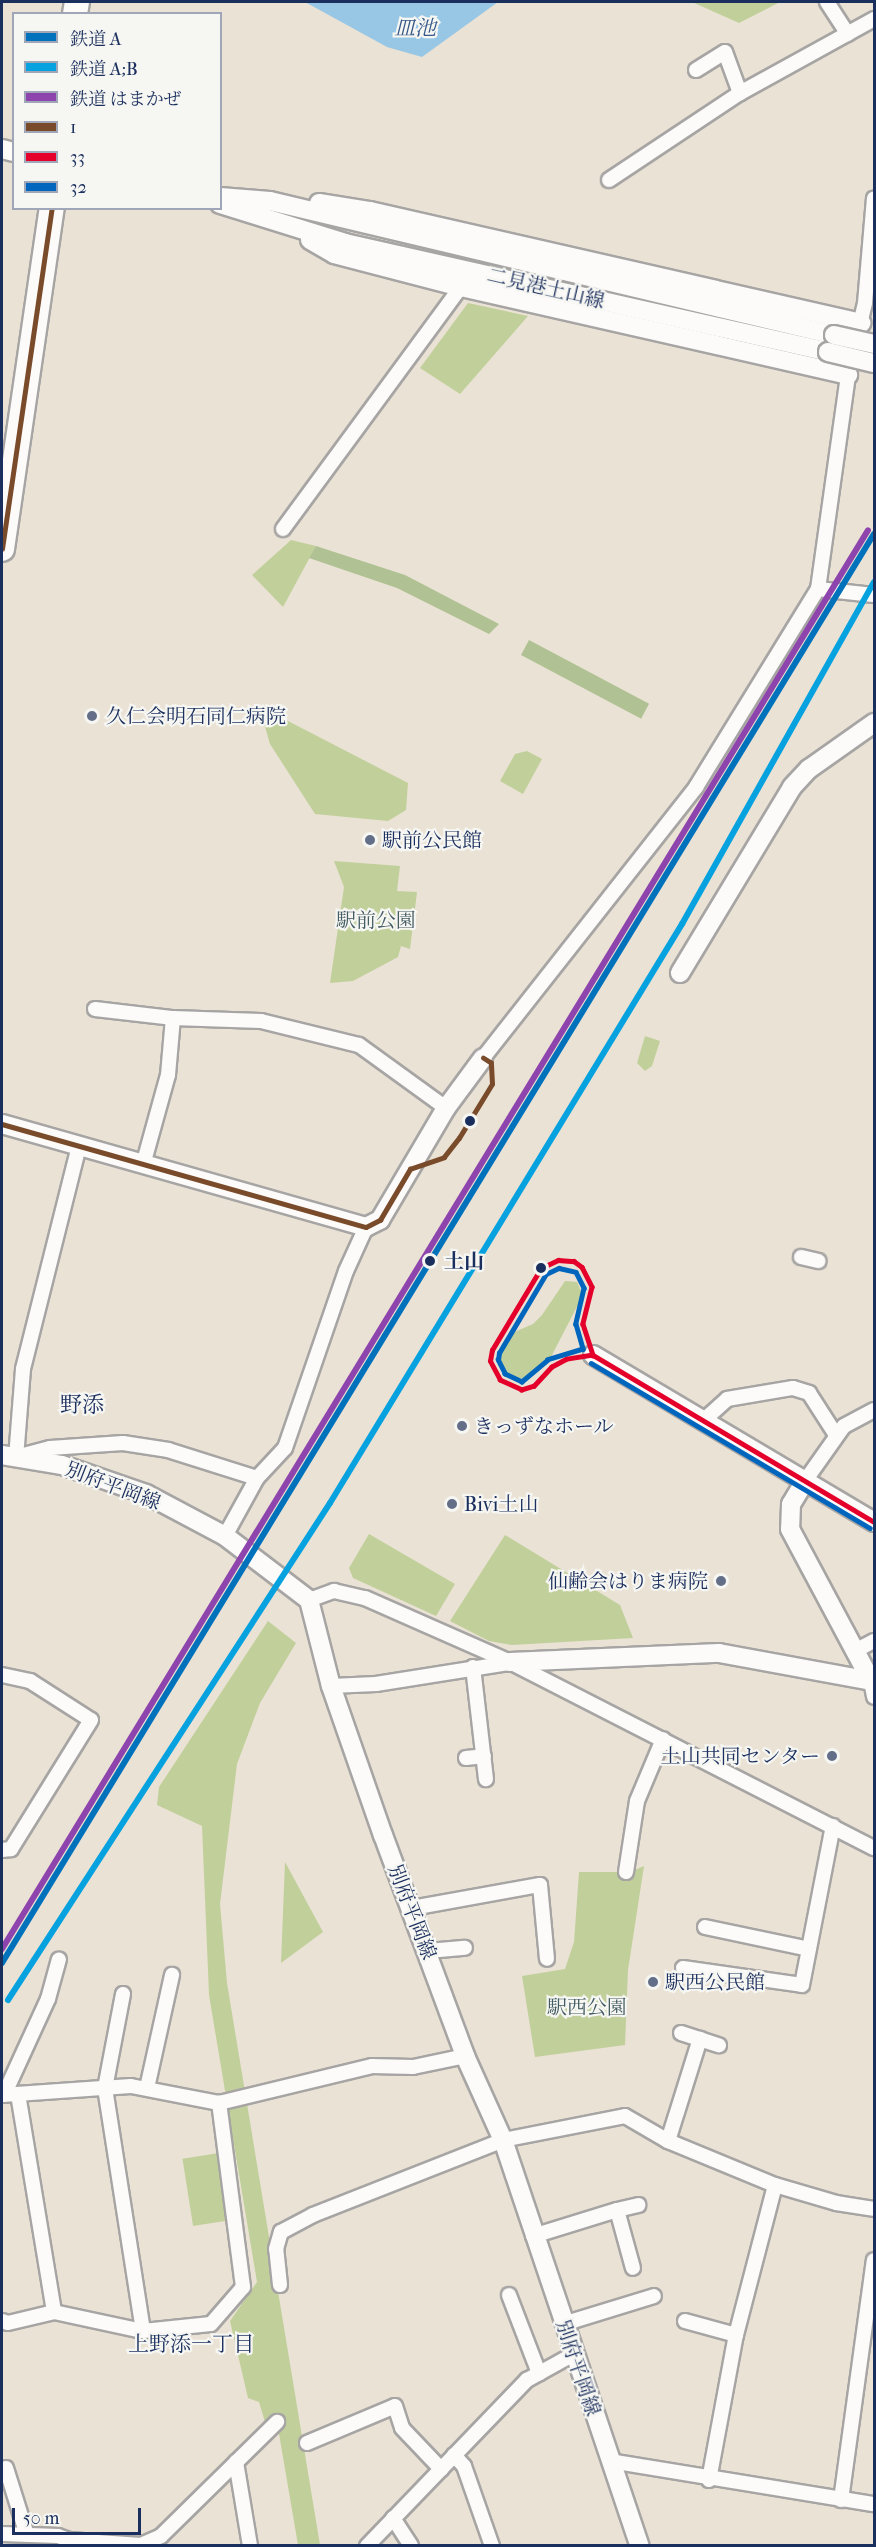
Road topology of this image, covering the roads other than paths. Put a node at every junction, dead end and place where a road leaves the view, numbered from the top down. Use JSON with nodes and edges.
{"nodes":[{"id":1,"x":827,"y":2,"type":"edge"},
{"id":2,"x":874,"y":20,"type":"edge"},
{"id":3,"x":848,"y":34,"type":"junction"},
{"id":4,"x":696,"y":70,"type":"dead end"},
{"id":5,"x":740,"y":93,"type":"junction"},
{"id":6,"x":609,"y":180,"type":"dead end"},
{"id":7,"x":222,"y":197,"type":"edge"},
{"id":8,"x":874,"y":198,"type":"edge"},
{"id":9,"x":270,"y":201,"type":"junction"},
{"id":10,"x":222,"y":205,"type":"edge"},
{"id":11,"x":52,"y":210,"type":"edge"},
{"id":12,"x":289,"y":228,"type":"junction"},
{"id":13,"x":461,"y":287,"type":"junction"},
{"id":14,"x":861,"y":323,"type":"junction"},
{"id":15,"x":831,"y":344,"type":"junction"},
{"id":16,"x":874,"y":344,"type":"edge"},
{"id":17,"x":874,"y":363,"type":"edge"},
{"id":18,"x":848,"y":375,"type":"junction"},
{"id":19,"x":283,"y":529,"type":"dead end"},
{"id":20,"x":2,"y":549,"type":"edge"},
{"id":21,"x":818,"y":589,"type":"junction"},
{"id":22,"x":874,"y":595,"type":"edge"},
{"id":23,"x":874,"y":723,"type":"edge"},
{"id":24,"x":680,"y":973,"type":"dead end"},
{"id":25,"x":95,"y":1009,"type":"dead end"},
{"id":26,"x":173,"y":1018,"type":"junction"},
{"id":27,"x":483,"y":1058,"type":"joint"},
{"id":28,"x":446,"y":1108,"type":"junction"},
{"id":29,"x":2,"y":1124,"type":"edge"},
{"id":30,"x":79,"y":1146,"type":"junction"},
{"id":31,"x":143,"y":1165,"type":"junction"},
{"id":32,"x":366,"y":1227,"type":"junction"},
{"id":33,"x":801,"y":1257,"type":"dead end"},
{"id":34,"x":819,"y":1261,"type":"dead end"},
{"id":35,"x":593,"y":1355,"type":"dead end"},
{"id":36,"x":874,"y":1410,"type":"edge"},
{"id":37,"x":704,"y":1420,"type":"junction"},
{"id":38,"x":836,"y":1436,"type":"junction"},
{"id":39,"x":9,"y":1456,"type":"edge"},
{"id":40,"x":257,"y":1478,"type":"junction"},
{"id":41,"x":805,"y":1481,"type":"junction"},
{"id":42,"x":874,"y":1522,"type":"edge"},
{"id":43,"x":225,"y":1536,"type":"junction"},
{"id":44,"x":309,"y":1600,"type":"junction"},
{"id":45,"x":874,"y":1641,"type":"edge"},
{"id":46,"x":855,"y":1651,"type":"junction"},
{"id":47,"x":510,"y":1662,"type":"junction"},
{"id":48,"x":473,"y":1667,"type":"junction"},
{"id":49,"x":2,"y":1675,"type":"edge"},
{"id":50,"x":331,"y":1686,"type":"junction"},
{"id":51,"x":873,"y":1687,"type":"edge"},
{"id":52,"x":663,"y":1739,"type":"junction"},
{"id":53,"x":484,"y":1756,"type":"junction"},
{"id":54,"x":466,"y":1758,"type":"dead end"},
{"id":55,"x":486,"y":1779,"type":"dead end"},
{"id":56,"x":833,"y":1826,"type":"junction"},
{"id":57,"x":874,"y":1848,"type":"edge"},
{"id":58,"x":2,"y":1850,"type":"edge"},
{"id":59,"x":626,"y":1872,"type":"dead end"},
{"id":60,"x":412,"y":1908,"type":"junction"},
{"id":61,"x":705,"y":1927,"type":"dead end"},
{"id":62,"x":465,"y":1948,"type":"dead end"},
{"id":63,"x":809,"y":1949,"type":"junction"},
{"id":64,"x":428,"y":1950,"type":"junction"},
{"id":65,"x":59,"y":1959,"type":"dead end"},
{"id":66,"x":547,"y":1959,"type":"dead end"},
{"id":67,"x":683,"y":1968,"type":"dead end"},
{"id":68,"x":172,"y":1975,"type":"dead end"},
{"id":69,"x":123,"y":1994,"type":"dead end"},
{"id":70,"x":681,"y":2033,"type":"dead end"},
{"id":71,"x":700,"y":2039,"type":"junction"},
{"id":72,"x":719,"y":2044,"type":"dead end"},
{"id":73,"x":465,"y":2056,"type":"junction"},
{"id":74,"x":105,"y":2088,"type":"junction"},
{"id":75,"x":147,"y":2088,"type":"junction"},
{"id":76,"x":8,"y":2095,"type":"edge"},
{"id":77,"x":219,"y":2103,"type":"junction"},
{"id":78,"x":503,"y":2140,"type":"junction"},
{"id":79,"x":668,"y":2141,"type":"junction"},
{"id":80,"x":775,"y":2185,"type":"junction"},
{"id":81,"x":638,"y":2205,"type":"dead end"},
{"id":82,"x":617,"y":2210,"type":"junction"},
{"id":83,"x":874,"y":2210,"type":"edge"},
{"id":84,"x":533,"y":2236,"type":"junction"},
{"id":85,"x":874,"y":2260,"type":"edge"},
{"id":86,"x":633,"y":2268,"type":"dead end"},
{"id":87,"x":280,"y":2284,"type":"dead end"},
{"id":88,"x":509,"y":2295,"type":"dead end"},
{"id":89,"x":654,"y":2296,"type":"dead end"},
{"id":90,"x":54,"y":2312,"type":"junction"},
{"id":91,"x":2,"y":2321,"type":"edge"},
{"id":92,"x":685,"y":2321,"type":"dead end"},
{"id":93,"x":563,"y":2324,"type":"junction"},
{"id":94,"x":143,"y":2331,"type":"junction"},
{"id":95,"x":736,"y":2335,"type":"junction"},
{"id":96,"x":574,"y":2354,"type":"junction"},
{"id":97,"x":539,"y":2373,"type":"junction"},
{"id":98,"x":277,"y":2422,"type":"dead end"},
{"id":99,"x":307,"y":2444,"type":"dead end"},
{"id":100,"x":454,"y":2456,"type":"junction"},
{"id":101,"x":610,"y":2461,"type":"junction"},
{"id":102,"x":236,"y":2462,"type":"junction"},
{"id":103,"x":6,"y":2468,"type":"dead end"},
{"id":104,"x":441,"y":2469,"type":"junction"},
{"id":105,"x":709,"y":2480,"type":"junction"},
{"id":106,"x":841,"y":2500,"type":"junction"},
{"id":107,"x":874,"y":2504,"type":"edge"},
{"id":108,"x":393,"y":2518,"type":"junction"},
{"id":109,"x":2,"y":2534,"type":"edge"},
{"id":110,"x":27,"y":2535,"type":"junction"},
{"id":111,"x":70,"y":2543,"type":"edge"},
{"id":112,"x":498,"y":2545,"type":"edge"},
{"id":113,"x":250,"y":2546,"type":"edge"},
{"id":114,"x":367,"y":2546,"type":"edge"},
{"id":115,"x":411,"y":2546,"type":"edge"},
{"id":116,"x":640,"y":2546,"type":"edge"}],
"edges":[{"from":1,"to":3,"type":"street"},
{"from":2,"to":3,"type":"street"},
{"from":3,"to":5,"type":"street"},
{"from":4,"to":5,"type":"street"},
{"from":5,"to":6,"type":"street"},
{"from":7,"to":9,"type":"main road","name":"二見港土山線"},
{"from":8,"to":14,"type":"street"},
{"from":9,"to":14,"type":"main road"},
{"from":9,"to":15,"type":"main road","name":"二見港土山線"},
{"from":10,"to":12,"type":"main road","name":"二見港土山線"},
{"from":11,"to":20,"type":"highway"},
{"from":12,"to":13,"type":"main road"},
{"from":12,"to":15,"type":"main road","name":"二見港土山線"},
{"from":13,"to":18,"type":"main road"},
{"from":13,"to":19,"type":"street"},
{"from":14,"to":18,"type":"street"},
{"from":15,"to":16,"type":"main road","name":"二見港土山線","bridge":true},
{"from":15,"to":17,"type":"main road","name":"二見港土山線","bridge":true},
{"from":18,"to":21,"type":"street"},
{"from":21,"to":22,"type":"street"},
{"from":21,"to":27,"type":"street"},
{"from":23,"to":24,"type":"main road"},
{"from":25,"to":26,"type":"street"},
{"from":26,"to":28,"type":"street"},
{"from":26,"to":31,"type":"street"},
{"from":27,"to":28,"type":"main road"},
{"from":28,"to":32,"type":"main road"},
{"from":29,"to":30,"type":"main road"},
{"from":30,"to":31,"type":"main road"},
{"from":30,"to":39,"type":"street"},
{"from":31,"to":32,"type":"main road"},
{"from":32,"to":40,"type":"street"},
{"from":33,"to":34,"type":"street"},
{"from":35,"to":37,"type":"main road"},
{"from":36,"to":38,"type":"street"},
{"from":37,"to":38,"type":"street"},
{"from":37,"to":41,"type":"main road"},
{"from":38,"to":41,"type":"street"},
{"from":39,"to":40,"type":"street"},
{"from":39,"to":43,"type":"main road","name":"別府平岡線"},
{"from":40,"to":43,"type":"street"},
{"from":41,"to":42,"type":"main road"},
{"from":41,"to":46,"type":"main road"},
{"from":43,"to":44,"type":"main road","name":"別府平岡線"},
{"from":44,"to":47,"type":"street"},
{"from":44,"to":50,"type":"main road","name":"別府平岡線"},
{"from":45,"to":46,"type":"street"},
{"from":46,"to":51,"type":"main road"},
{"from":47,"to":48,"type":"street"},
{"from":47,"to":51,"type":"main road"},
{"from":47,"to":52,"type":"street"},
{"from":48,"to":50,"type":"street"},
{"from":48,"to":53,"type":"street"},
{"from":49,"to":58,"type":"street"},
{"from":50,"to":60,"type":"main road","name":"別府平岡線"},
{"from":52,"to":56,"type":"street"},
{"from":52,"to":59,"type":"street"},
{"from":53,"to":54,"type":"street"},
{"from":53,"to":55,"type":"street"},
{"from":56,"to":57,"type":"street"},
{"from":56,"to":63,"type":"street"},
{"from":60,"to":64,"type":"main road","name":"別府平岡線"},
{"from":60,"to":66,"type":"street"},
{"from":61,"to":63,"type":"street"},
{"from":62,"to":64,"type":"street"},
{"from":63,"to":67,"type":"street"},
{"from":64,"to":73,"type":"main road","name":"別府平岡線"},
{"from":65,"to":76,"type":"street"},
{"from":68,"to":75,"type":"street"},
{"from":69,"to":74,"type":"street"},
{"from":70,"to":71,"type":"street"},
{"from":71,"to":72,"type":"street"},
{"from":71,"to":79,"type":"street"},
{"from":73,"to":77,"type":"street"},
{"from":73,"to":78,"type":"main road","name":"別府平岡線"},
{"from":74,"to":75,"type":"street"},
{"from":74,"to":76,"type":"street"},
{"from":74,"to":94,"type":"street"},
{"from":75,"to":77,"type":"street"},
{"from":76,"to":90,"type":"street"},
{"from":77,"to":94,"type":"street"},
{"from":78,"to":79,"type":"street"},
{"from":78,"to":84,"type":"main road","name":"別府平岡線"},
{"from":78,"to":87,"type":"street"},
{"from":79,"to":80,"type":"street"},
{"from":80,"to":83,"type":"street"},
{"from":80,"to":95,"type":"street"},
{"from":81,"to":82,"type":"street"},
{"from":82,"to":84,"type":"street"},
{"from":82,"to":86,"type":"street"},
{"from":84,"to":93,"type":"main road","name":"別府平岡線"},
{"from":85,"to":106,"type":"street"},
{"from":88,"to":97,"type":"street"},
{"from":89,"to":93,"type":"street"},
{"from":90,"to":91,"type":"street"},
{"from":90,"to":94,"type":"street"},
{"from":92,"to":95,"type":"street"},
{"from":93,"to":96,"type":"main road","name":"別府平岡線"},
{"from":95,"to":105,"type":"street"},
{"from":96,"to":97,"type":"street"},
{"from":96,"to":101,"type":"main road","name":"別府平岡線"},
{"from":97,"to":100,"type":"street"},
{"from":98,"to":102,"type":"street"},
{"from":99,"to":104,"type":"street"},
{"from":100,"to":104,"type":"street"},
{"from":100,"to":112,"type":"street"},
{"from":101,"to":105,"type":"street"},
{"from":101,"to":116,"type":"main road","name":"別府平岡線"},
{"from":102,"to":111,"type":"street"},
{"from":102,"to":113,"type":"street"},
{"from":103,"to":110,"type":"street"},
{"from":104,"to":108,"type":"street"},
{"from":105,"to":106,"type":"street"},
{"from":106,"to":107,"type":"street"},
{"from":108,"to":114,"type":"street"},
{"from":108,"to":115,"type":"street"},
{"from":109,"to":110,"type":"street"},
{"from":110,"to":111,"type":"street"}]}
